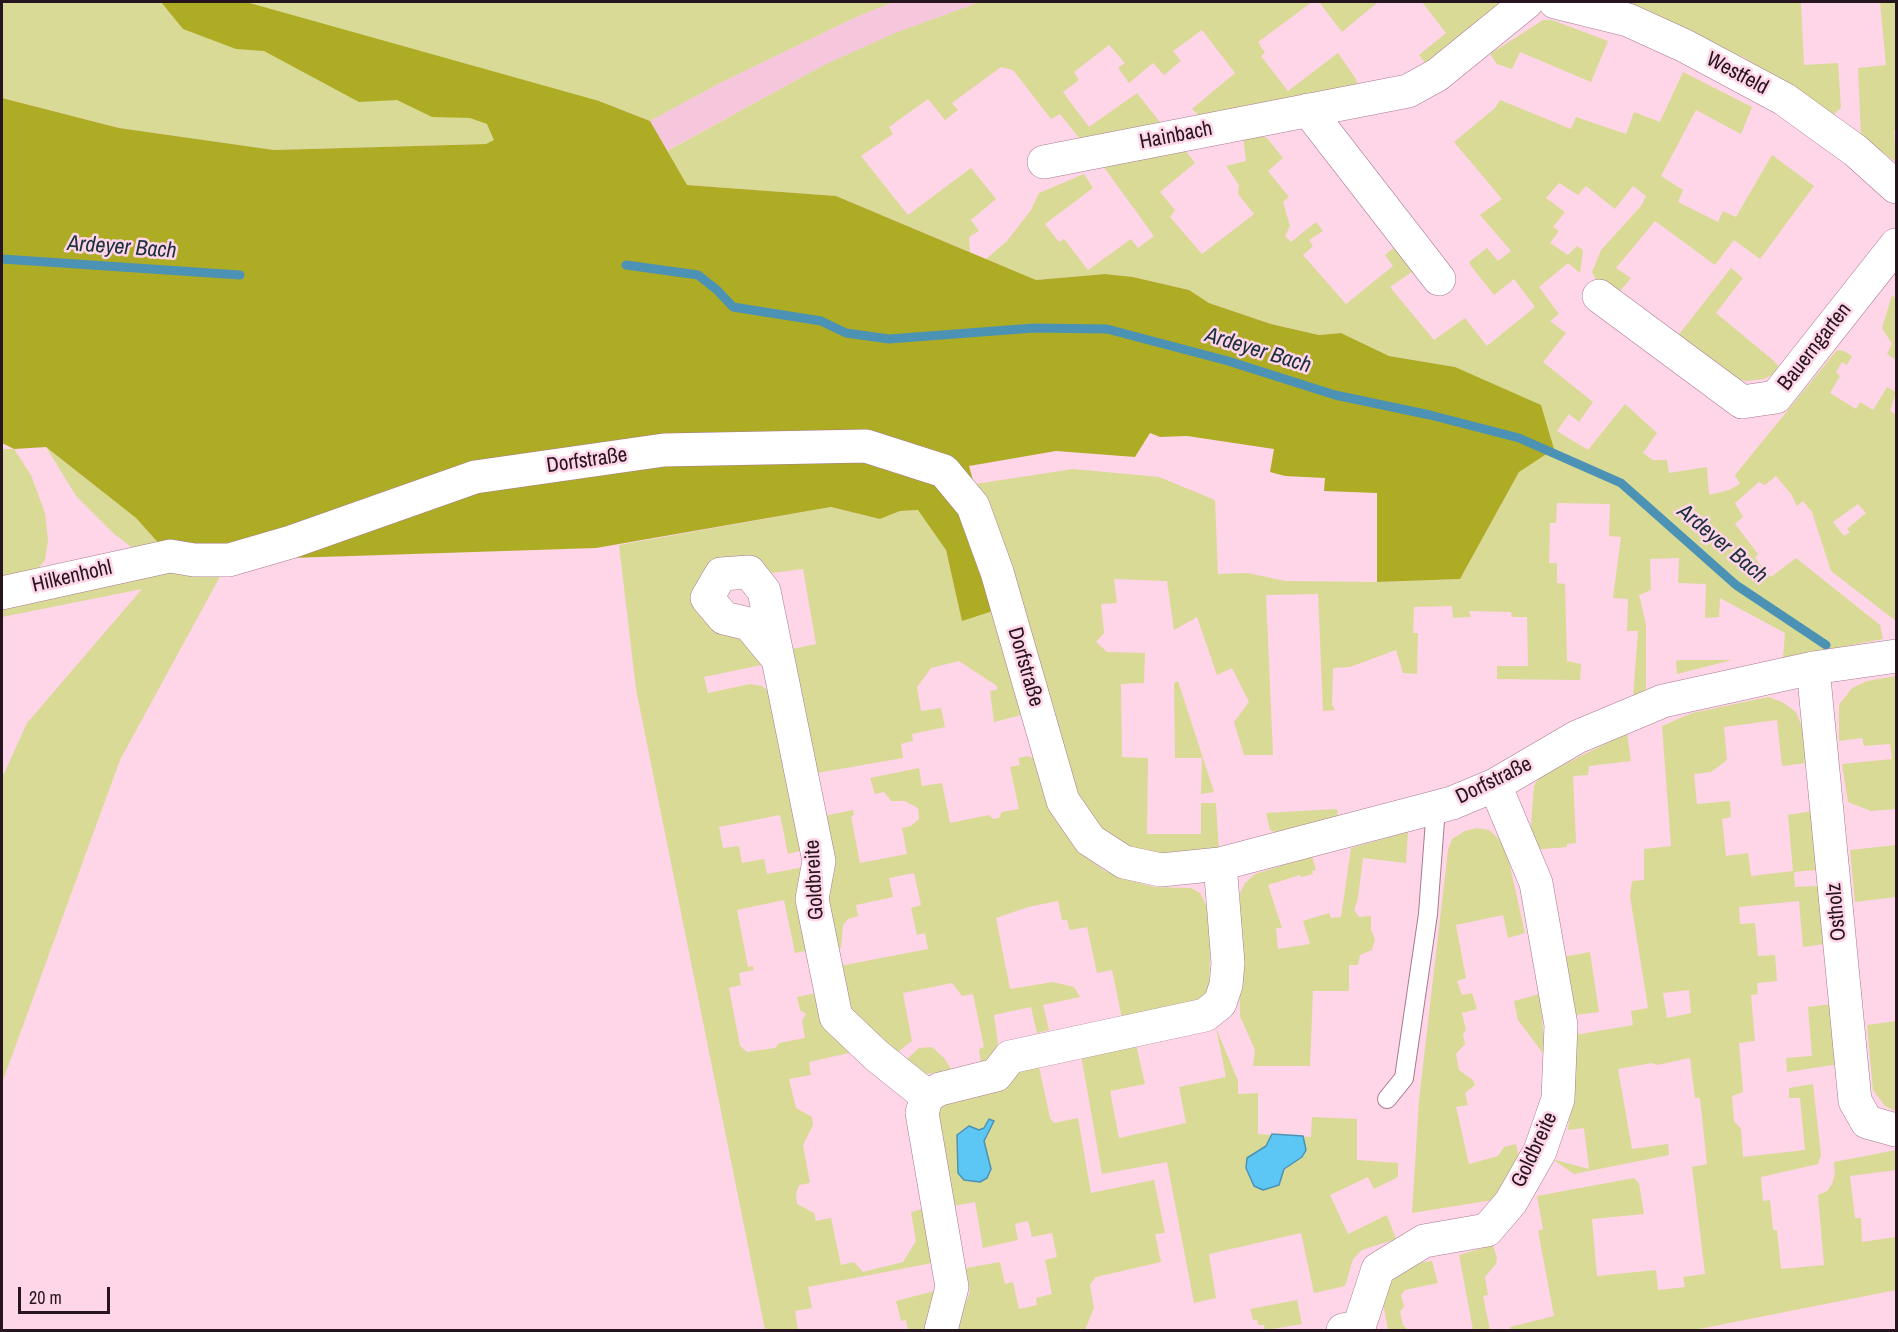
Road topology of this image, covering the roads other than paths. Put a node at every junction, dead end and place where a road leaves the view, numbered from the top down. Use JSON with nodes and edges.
{"nodes":[{"id":1,"x":1527,"y":2,"type":"edge"},
{"id":2,"x":1556,"y":2,"type":"edge"},
{"id":3,"x":1308,"y":110,"type":"junction"},
{"id":4,"x":1044,"y":162,"type":"dead end"},
{"id":5,"x":1896,"y":187,"type":"edge"},
{"id":6,"x":1896,"y":245,"type":"edge"},
{"id":7,"x":1439,"y":279,"type":"dead end"},
{"id":8,"x":1599,"y":296,"type":"dead end"},
{"id":9,"x":142,"y":561,"type":"joint"},
{"id":10,"x":2,"y":593,"type":"edge"},
{"id":11,"x":1896,"y":656,"type":"edge"},
{"id":12,"x":778,"y":659,"type":"dead end"},
{"id":13,"x":1813,"y":668,"type":"junction"},
{"id":14,"x":1495,"y":785,"type":"junction"},
{"id":15,"x":1436,"y":807,"type":"junction"},
{"id":16,"x":1220,"y":864,"type":"junction"},
{"id":17,"x":927,"y":1096,"type":"junction"},
{"id":18,"x":1387,"y":1099,"type":"dead end"},
{"id":19,"x":1896,"y":1130,"type":"edge"},
{"id":20,"x":1355,"y":1329,"type":"edge"},
{"id":21,"x":941,"y":1330,"type":"edge"}],
"edges":[{"from":1,"to":3,"type":"street","name":"Hainbach"},
{"from":2,"to":5,"type":"street","name":"Westfeld"},
{"from":3,"to":4,"type":"street","name":"Hainbach"},
{"from":3,"to":7,"type":"street"},
{"from":6,"to":8,"type":"street","name":"Bauerngarten"},
{"from":9,"to":10,"type":"street","name":"Hilkenhohl"},
{"from":9,"to":16,"type":"street","name":"Dorfstraße"},
{"from":11,"to":13,"type":"street","name":"Dorfstraße"},
{"from":12,"to":17,"type":"street","name":"Goldbreite"},
{"from":13,"to":14,"type":"street","name":"Dorfstraße"},
{"from":13,"to":19,"type":"street","name":"Ostholz"},
{"from":14,"to":15,"type":"street","name":"Dorfstraße"},
{"from":14,"to":20,"type":"street","name":"Goldbreite"},
{"from":15,"to":16,"type":"street","name":"Dorfstraße"},
{"from":15,"to":18,"type":"lane"},
{"from":16,"to":17,"type":"street"},
{"from":17,"to":21,"type":"street"}]}
